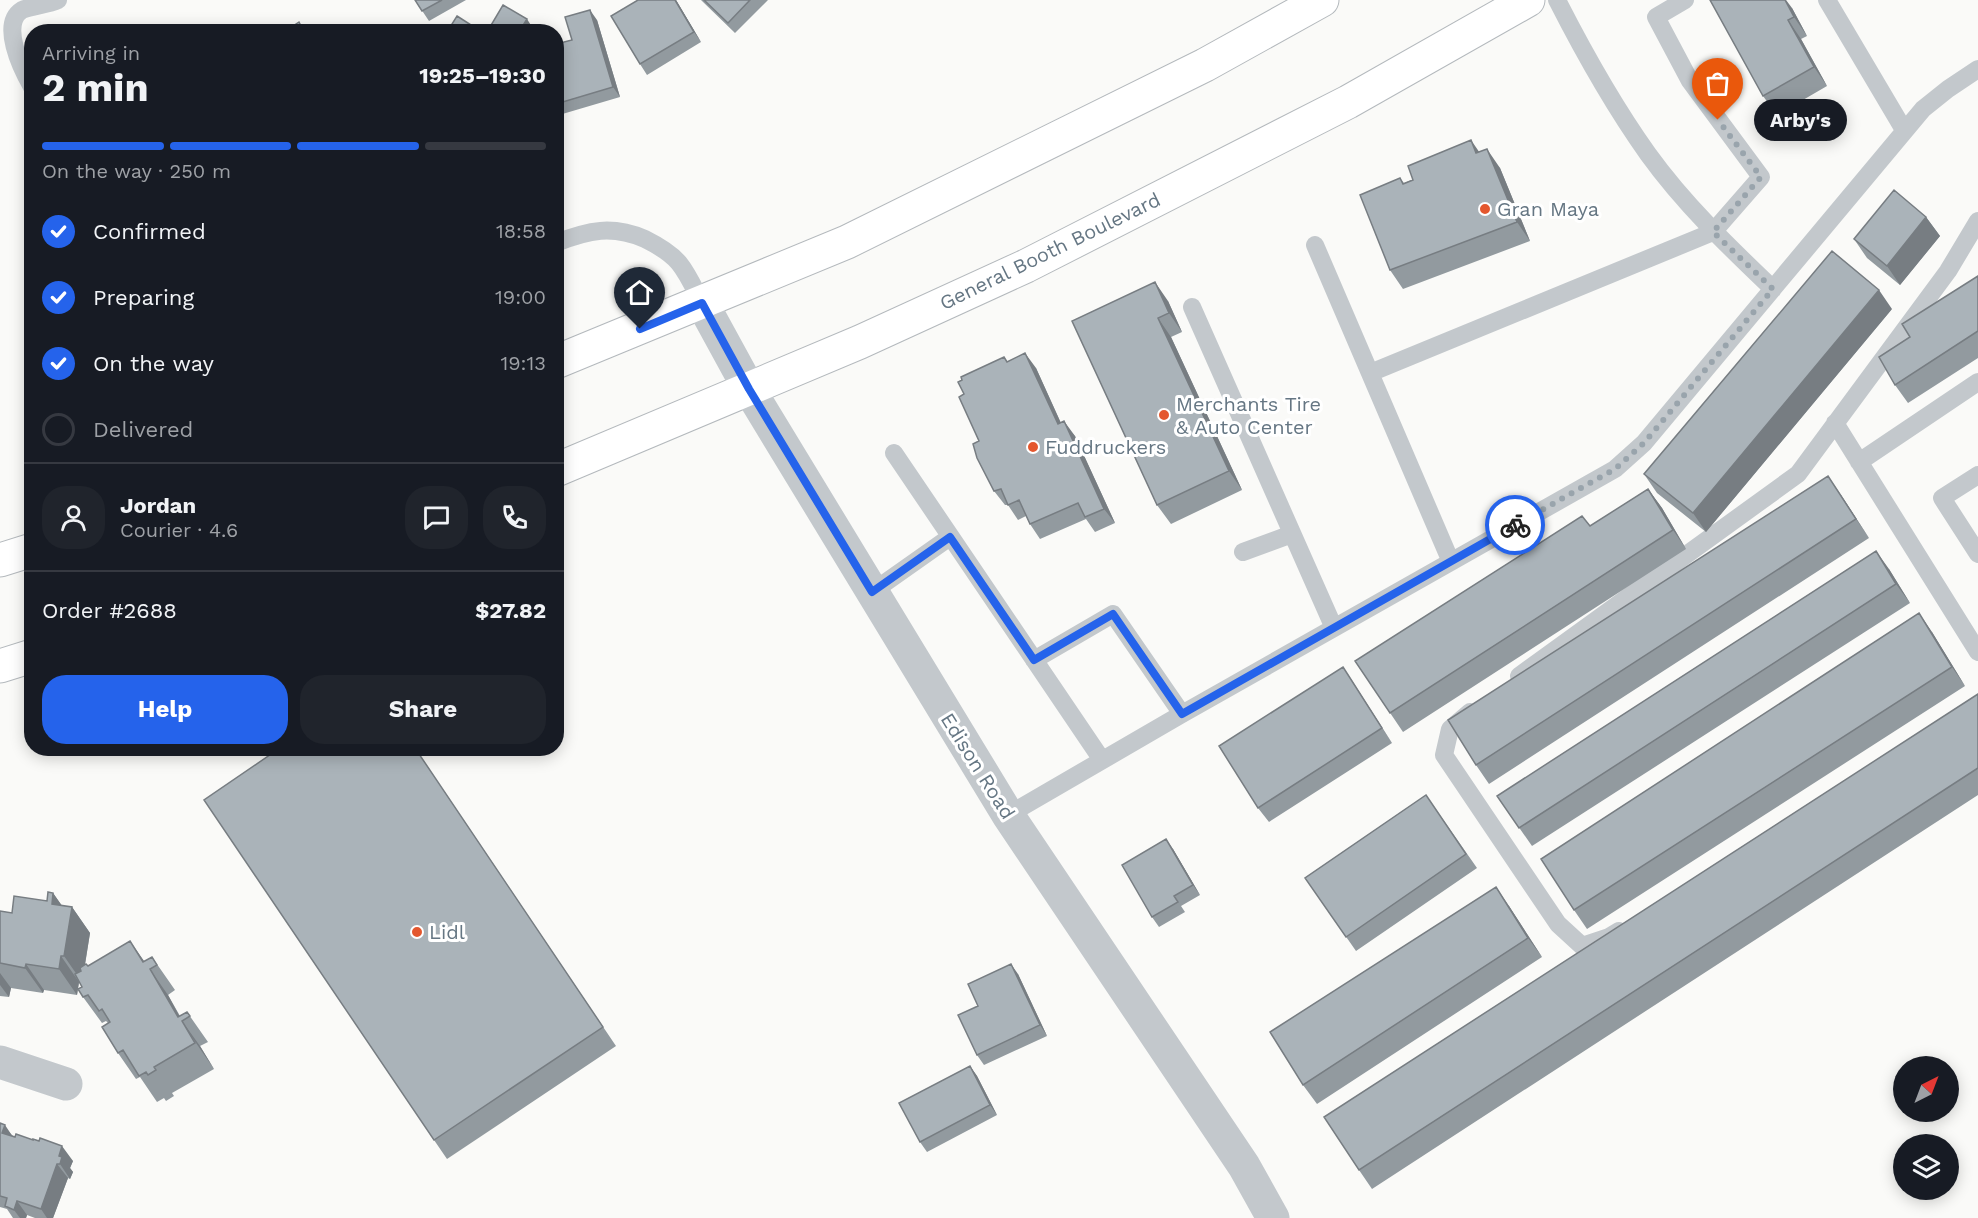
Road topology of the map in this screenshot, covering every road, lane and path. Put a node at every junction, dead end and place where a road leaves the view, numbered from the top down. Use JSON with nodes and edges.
{"nodes":[{"id":1,"x":58,"y":0,"type":"edge"},
{"id":2,"x":1322,"y":0,"type":"edge"},
{"id":3,"x":1528,"y":0,"type":"edge"},
{"id":4,"x":1557,"y":0,"type":"edge"},
{"id":5,"x":1685,"y":0,"type":"edge"},
{"id":6,"x":1827,"y":0,"type":"edge"},
{"id":7,"x":1978,"y":69,"type":"edge"},
{"id":8,"x":24,"y":73,"type":"edge"},
{"id":9,"x":1904,"y":130,"type":"junction"},
{"id":10,"x":1978,"y":221,"type":"edge"},
{"id":11,"x":1713,"y":232,"type":"junction"},
{"id":12,"x":564,"y":240,"type":"edge"},
{"id":13,"x":1316,"y":245,"type":"dead end"},
{"id":14,"x":1773,"y":289,"type":"junction"},
{"id":15,"x":702,"y":303,"type":"junction"},
{"id":16,"x":1192,"y":307,"type":"dead end"},
{"id":17,"x":564,"y":359,"type":"edge"},
{"id":18,"x":1370,"y":373,"type":"junction"},
{"id":19,"x":1978,"y":382,"type":"edge"},
{"id":20,"x":749,"y":389,"type":"junction"},
{"id":21,"x":1835,"y":423,"type":"junction"},
{"id":22,"x":894,"y":453,"type":"dead end"},
{"id":23,"x":1859,"y":462,"type":"junction"},
{"id":24,"x":564,"y":467,"type":"edge"},
{"id":25,"x":1978,"y":475,"type":"edge"},
{"id":26,"x":1292,"y":534,"type":"junction"},
{"id":27,"x":950,"y":537,"type":"junction"},
{"id":28,"x":24,"y":552,"type":"edge"},
{"id":29,"x":1243,"y":552,"type":"dead end"},
{"id":30,"x":1978,"y":555,"type":"edge"},
{"id":31,"x":0,"y":560,"type":"edge"},
{"id":32,"x":1451,"y":561,"type":"junction"},
{"id":33,"x":872,"y":592,"type":"junction"},
{"id":34,"x":1334,"y":628,"type":"junction"},
{"id":35,"x":1978,"y":652,"type":"edge"},
{"id":36,"x":24,"y":658,"type":"edge"},
{"id":37,"x":1034,"y":660,"type":"junction"},
{"id":38,"x":0,"y":666,"type":"edge"},
{"id":39,"x":1508,"y":684,"type":"edge"},
{"id":40,"x":1488,"y":698,"type":"edge"},
{"id":41,"x":1182,"y":714,"type":"junction"},
{"id":42,"x":1102,"y":760,"type":"junction"},
{"id":43,"x":1008,"y":815,"type":"junction"},
{"id":44,"x":1629,"y":924,"type":"edge"},
{"id":45,"x":0,"y":1062,"type":"edge"},
{"id":46,"x":66,"y":1084,"type":"dead end"},
{"id":47,"x":1273,"y":1218,"type":"edge"}],
"edges":[{"from":1,"to":8,"type":"lane"},
{"from":2,"to":15,"type":"highway"},
{"from":3,"to":20,"type":"highway","name":"General Booth Boulevard"},
{"from":4,"to":11,"type":"lane"},
{"from":5,"to":11,"type":"lane"},
{"from":6,"to":9,"type":"lane"},
{"from":7,"to":9,"type":"lane"},
{"from":9,"to":14,"type":"lane"},
{"from":10,"to":21,"type":"lane"},
{"from":11,"to":14,"type":"lane"},
{"from":11,"to":18,"type":"lane"},
{"from":12,"to":15,"type":"lane"},
{"from":13,"to":18,"type":"lane"},
{"from":14,"to":32,"type":"lane"},
{"from":15,"to":17,"type":"highway"},
{"from":15,"to":20,"type":"street","name":"Edison Road"},
{"from":16,"to":26,"type":"lane"},
{"from":18,"to":32,"type":"lane"},
{"from":19,"to":23,"type":"lane"},
{"from":20,"to":24,"type":"highway","name":"General Booth Boulevard"},
{"from":20,"to":33,"type":"street","name":"Edison Road"},
{"from":21,"to":23,"type":"lane"},
{"from":21,"to":39,"type":"lane"},
{"from":22,"to":27,"type":"lane"},
{"from":23,"to":35,"type":"lane"},
{"from":25,"to":30,"type":"lane"},
{"from":26,"to":29,"type":"lane"},
{"from":26,"to":34,"type":"lane"},
{"from":27,"to":33,"type":"lane"},
{"from":27,"to":37,"type":"lane"},
{"from":28,"to":31,"type":"highway"},
{"from":32,"to":34,"type":"lane"},
{"from":33,"to":43,"type":"street","name":"Edison Road"},
{"from":34,"to":41,"type":"lane"},
{"from":36,"to":38,"type":"highway"},
{"from":37,"to":41,"type":"lane"},
{"from":37,"to":42,"type":"lane"},
{"from":40,"to":44,"type":"lane"},
{"from":41,"to":42,"type":"lane"},
{"from":42,"to":43,"type":"lane"},
{"from":43,"to":47,"type":"street","name":"Edison Road"},
{"from":45,"to":46,"type":"street"}]}
